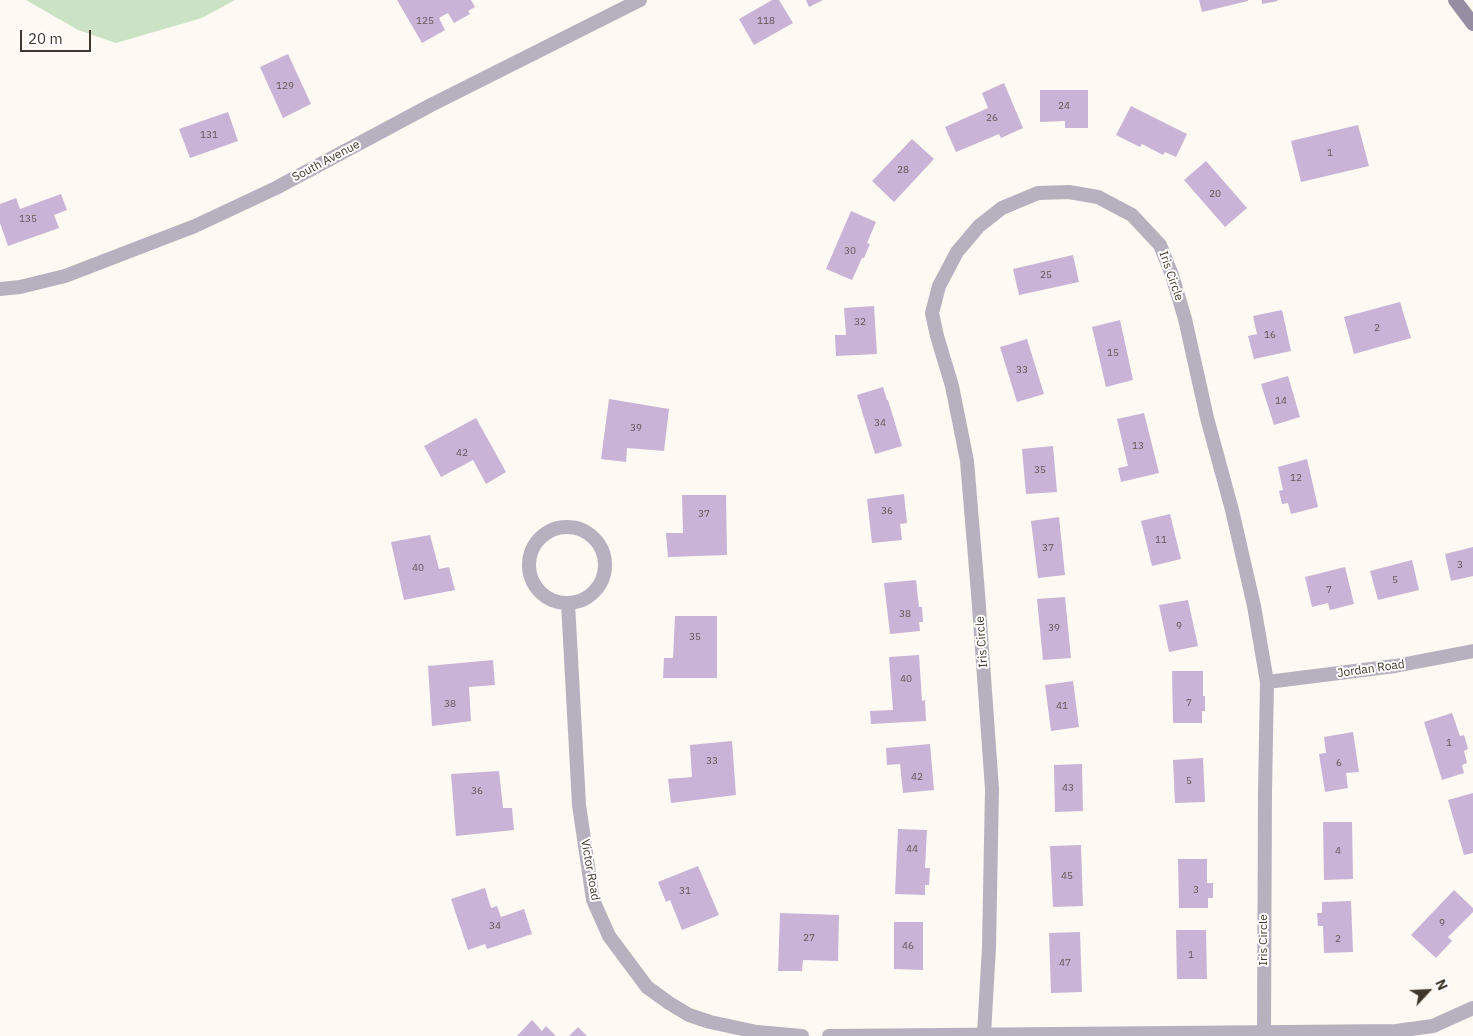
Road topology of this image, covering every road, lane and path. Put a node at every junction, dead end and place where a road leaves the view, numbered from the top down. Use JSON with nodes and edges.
{"nodes":[{"id":1,"x":640,"y":0,"type":"edge"},
{"id":2,"x":1455,"y":0,"type":"edge"},
{"id":3,"x":1473,"y":24,"type":"edge"},
{"id":4,"x":0,"y":288,"type":"edge"},
{"id":5,"x":568,"y":603,"type":"junction"},
{"id":6,"x":1473,"y":651,"type":"edge"},
{"id":7,"x":1268,"y":682,"type":"junction"},
{"id":8,"x":1473,"y":1008,"type":"edge"},
{"id":9,"x":1264,"y":1032,"type":"junction"},
{"id":10,"x":984,"y":1034,"type":"junction"},
{"id":11,"x":802,"y":1036,"type":"edge"},
{"id":12,"x":829,"y":1036,"type":"edge"}],
"edges":[{"from":1,"to":4,"type":"street","name":"South Avenue"},
{"from":2,"to":3,"type":"main road"},
{"from":5,"to":5,"type":"street"},
{"from":5,"to":11,"type":"street","name":"Victor Road"},
{"from":6,"to":7,"type":"street","name":"Jordan Road"},
{"from":7,"to":9,"type":"street","name":"Iris Circle"},
{"from":7,"to":10,"type":"street","name":"Iris Circle"},
{"from":8,"to":9,"type":"street"},
{"from":9,"to":10,"type":"street"},
{"from":10,"to":12,"type":"street"}]}
